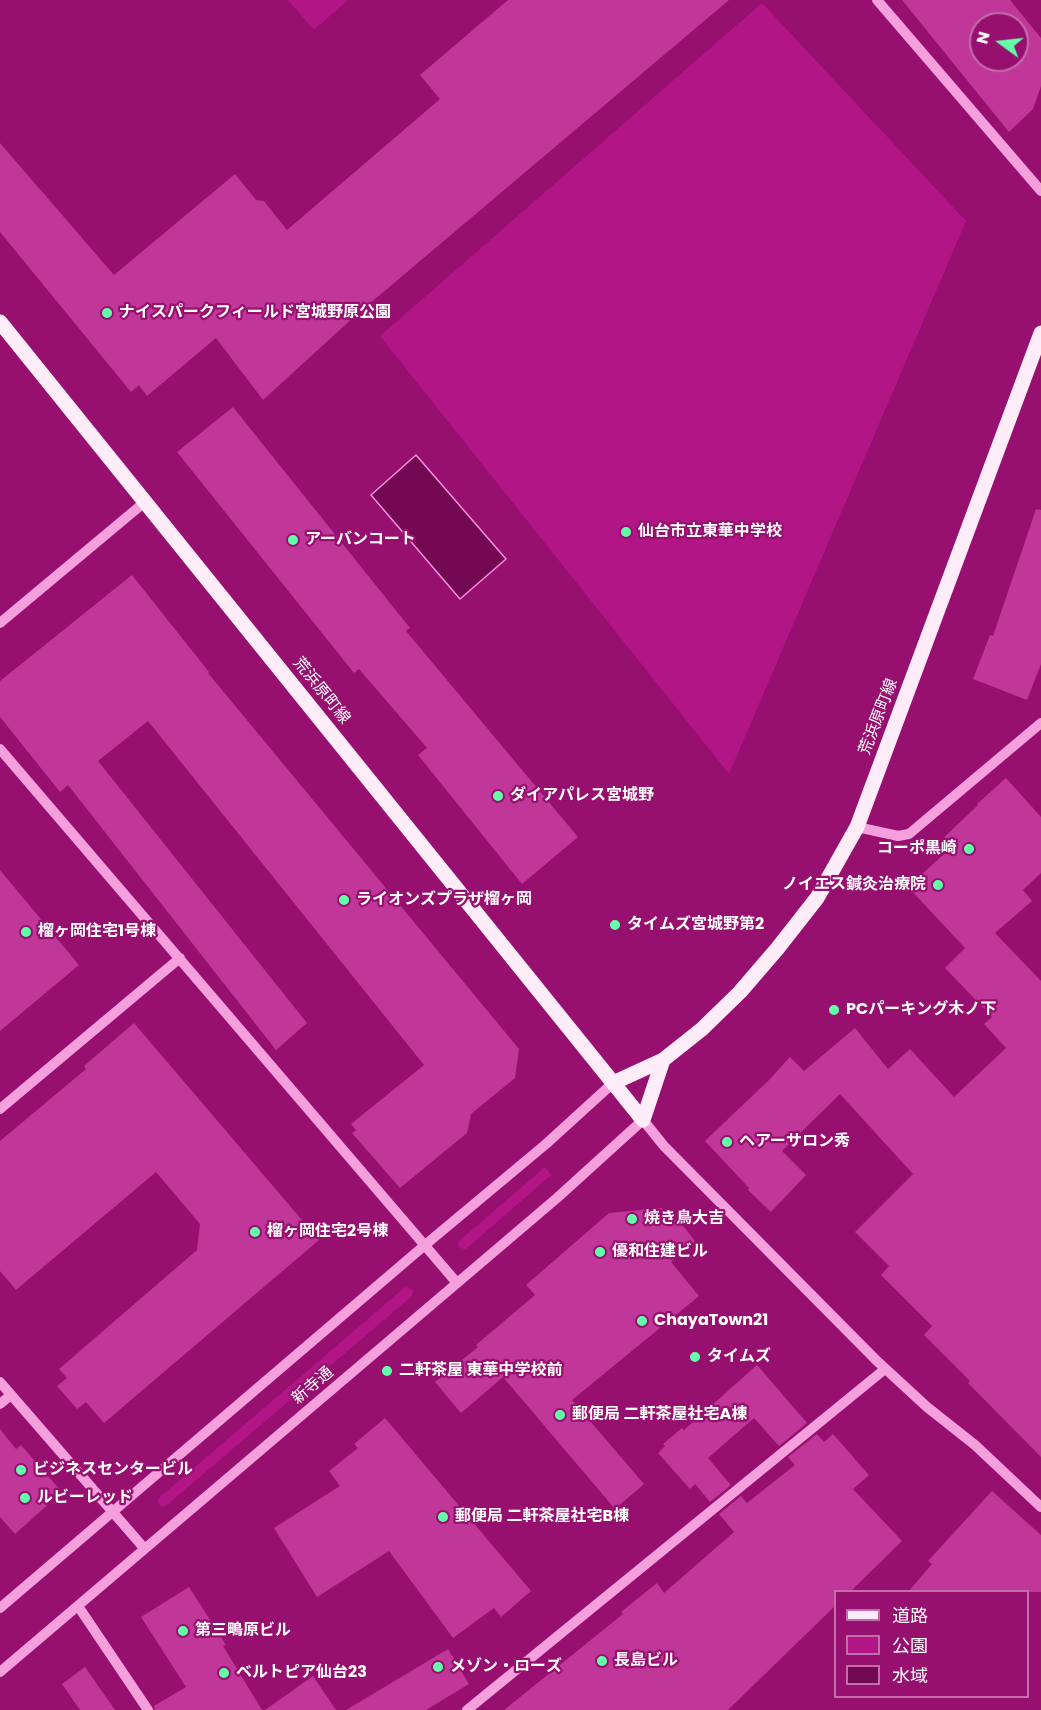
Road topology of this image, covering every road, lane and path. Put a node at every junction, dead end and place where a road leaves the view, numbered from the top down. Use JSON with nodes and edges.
{"nodes":[{"id":1,"x":877,"y":0,"type":"edge"},
{"id":2,"x":1041,"y":191,"type":"edge"},
{"id":3,"x":0,"y":322,"type":"edge"},
{"id":4,"x":1041,"y":333,"type":"edge"},
{"id":5,"x":146,"y":501,"type":"junction"},
{"id":6,"x":0,"y":623,"type":"edge"},
{"id":7,"x":1041,"y":723,"type":"edge"},
{"id":8,"x":0,"y":749,"type":"edge"},
{"id":9,"x":857,"y":827,"type":"junction"},
{"id":10,"x":180,"y":958,"type":"junction"},
{"id":11,"x":663,"y":1060,"type":"junction"},
{"id":12,"x":613,"y":1083,"type":"junction"},
{"id":13,"x":0,"y":1109,"type":"edge"},
{"id":14,"x":643,"y":1120,"type":"junction"},
{"id":15,"x":425,"y":1245,"type":"junction"},
{"id":16,"x":457,"y":1283,"type":"junction"},
{"id":17,"x":885,"y":1369,"type":"junction"},
{"id":18,"x":0,"y":1382,"type":"edge"},
{"id":19,"x":11,"y":1395,"type":"junction"},
{"id":20,"x":0,"y":1404,"type":"edge"},
{"id":21,"x":1041,"y":1507,"type":"edge"},
{"id":22,"x":112,"y":1512,"type":"junction"},
{"id":23,"x":144,"y":1548,"type":"junction"},
{"id":24,"x":78,"y":1606,"type":"junction"},
{"id":25,"x":0,"y":1608,"type":"edge"},
{"id":26,"x":0,"y":1672,"type":"edge"},
{"id":27,"x":148,"y":1710,"type":"edge"},
{"id":28,"x":467,"y":1710,"type":"edge"}],
"edges":[{"from":1,"to":2,"type":"street"},
{"from":3,"to":5,"type":"main road","name":"荒浜原町線"},
{"from":4,"to":9,"type":"main road","name":"荒浜原町線"},
{"from":5,"to":6,"type":"street"},
{"from":5,"to":12,"type":"main road","name":"荒浜原町線"},
{"from":7,"to":9,"type":"street"},
{"from":8,"to":10,"type":"street"},
{"from":9,"to":11,"type":"main road","name":"荒浜原町線"},
{"from":10,"to":13,"type":"street"},
{"from":10,"to":15,"type":"street"},
{"from":11,"to":12,"type":"main road","name":"荒浜原町線"},
{"from":11,"to":14,"type":"main road"},
{"from":12,"to":14,"type":"main road","name":"荒浜原町線"},
{"from":12,"to":15,"type":"street"},
{"from":14,"to":16,"type":"street","name":"新寺通"},
{"from":14,"to":17,"type":"street"},
{"from":15,"to":16,"type":"street"},
{"from":15,"to":22,"type":"street"},
{"from":16,"to":23,"type":"street","name":"新寺通"},
{"from":17,"to":21,"type":"street"},
{"from":17,"to":28,"type":"street"},
{"from":18,"to":19,"type":"street"},
{"from":19,"to":20,"type":"street"},
{"from":19,"to":22,"type":"street"},
{"from":22,"to":23,"type":"street"},
{"from":22,"to":25,"type":"street"},
{"from":23,"to":24,"type":"street","name":"新寺通"},
{"from":24,"to":26,"type":"street","name":"新寺通"},
{"from":24,"to":27,"type":"street"}]}
